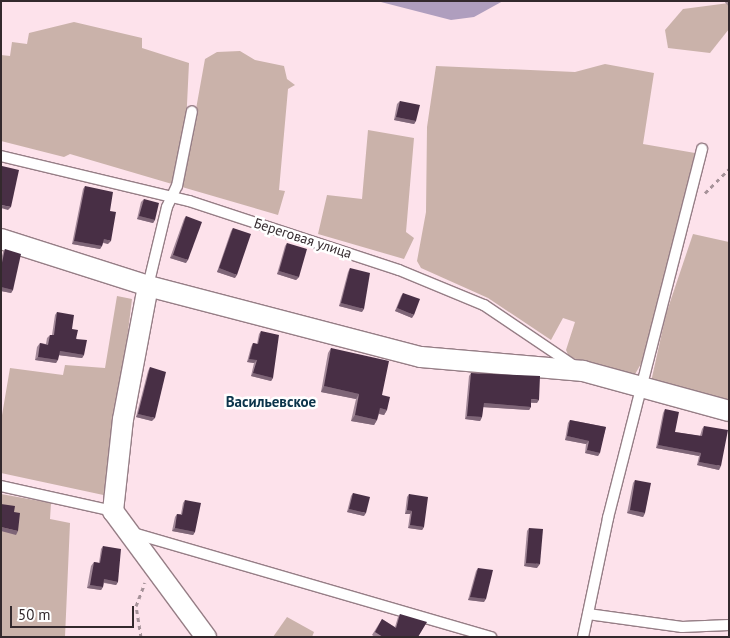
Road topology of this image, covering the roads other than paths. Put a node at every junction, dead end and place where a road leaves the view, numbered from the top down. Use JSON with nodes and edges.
{"nodes":[{"id":1,"x":192,"y":111,"type":"dead end"},
{"id":2,"x":702,"y":149,"type":"dead end"},
{"id":3,"x":1,"y":156,"type":"edge"},
{"id":4,"x":172,"y":197,"type":"junction"},
{"id":5,"x":1,"y":239,"type":"edge"},
{"id":6,"x":148,"y":286,"type":"junction"},
{"id":7,"x":583,"y":371,"type":"junction"},
{"id":8,"x":641,"y":390,"type":"junction"},
{"id":9,"x":729,"y":411,"type":"edge"},
{"id":10,"x":1,"y":486,"type":"edge"},
{"id":11,"x":113,"y":511,"type":"junction"},
{"id":12,"x":128,"y":532,"type":"junction"},
{"id":13,"x":588,"y":614,"type":"junction"},
{"id":14,"x":729,"y":625,"type":"edge"},
{"id":15,"x":206,"y":637,"type":"edge"},
{"id":16,"x":491,"y":637,"type":"edge"},
{"id":17,"x":583,"y":637,"type":"edge"}],
"edges":[{"from":1,"to":4,"type":"lane"},
{"from":2,"to":8,"type":"lane"},
{"from":3,"to":4,"type":"lane","name":"Береговая улица"},
{"from":4,"to":6,"type":"lane"},
{"from":4,"to":7,"type":"lane","name":"Береговая улица"},
{"from":5,"to":6,"type":"street","name":"Береговая улица"},
{"from":6,"to":7,"type":"street","name":"Береговая улица"},
{"from":6,"to":11,"type":"street"},
{"from":7,"to":8,"type":"street","name":"Береговая улица"},
{"from":8,"to":9,"type":"street","name":"Береговая улица"},
{"from":8,"to":13,"type":"lane"},
{"from":10,"to":11,"type":"lane"},
{"from":11,"to":12,"type":"street"},
{"from":12,"to":15,"type":"street"},
{"from":12,"to":16,"type":"lane"},
{"from":13,"to":14,"type":"lane"},
{"from":13,"to":17,"type":"lane"}]}
